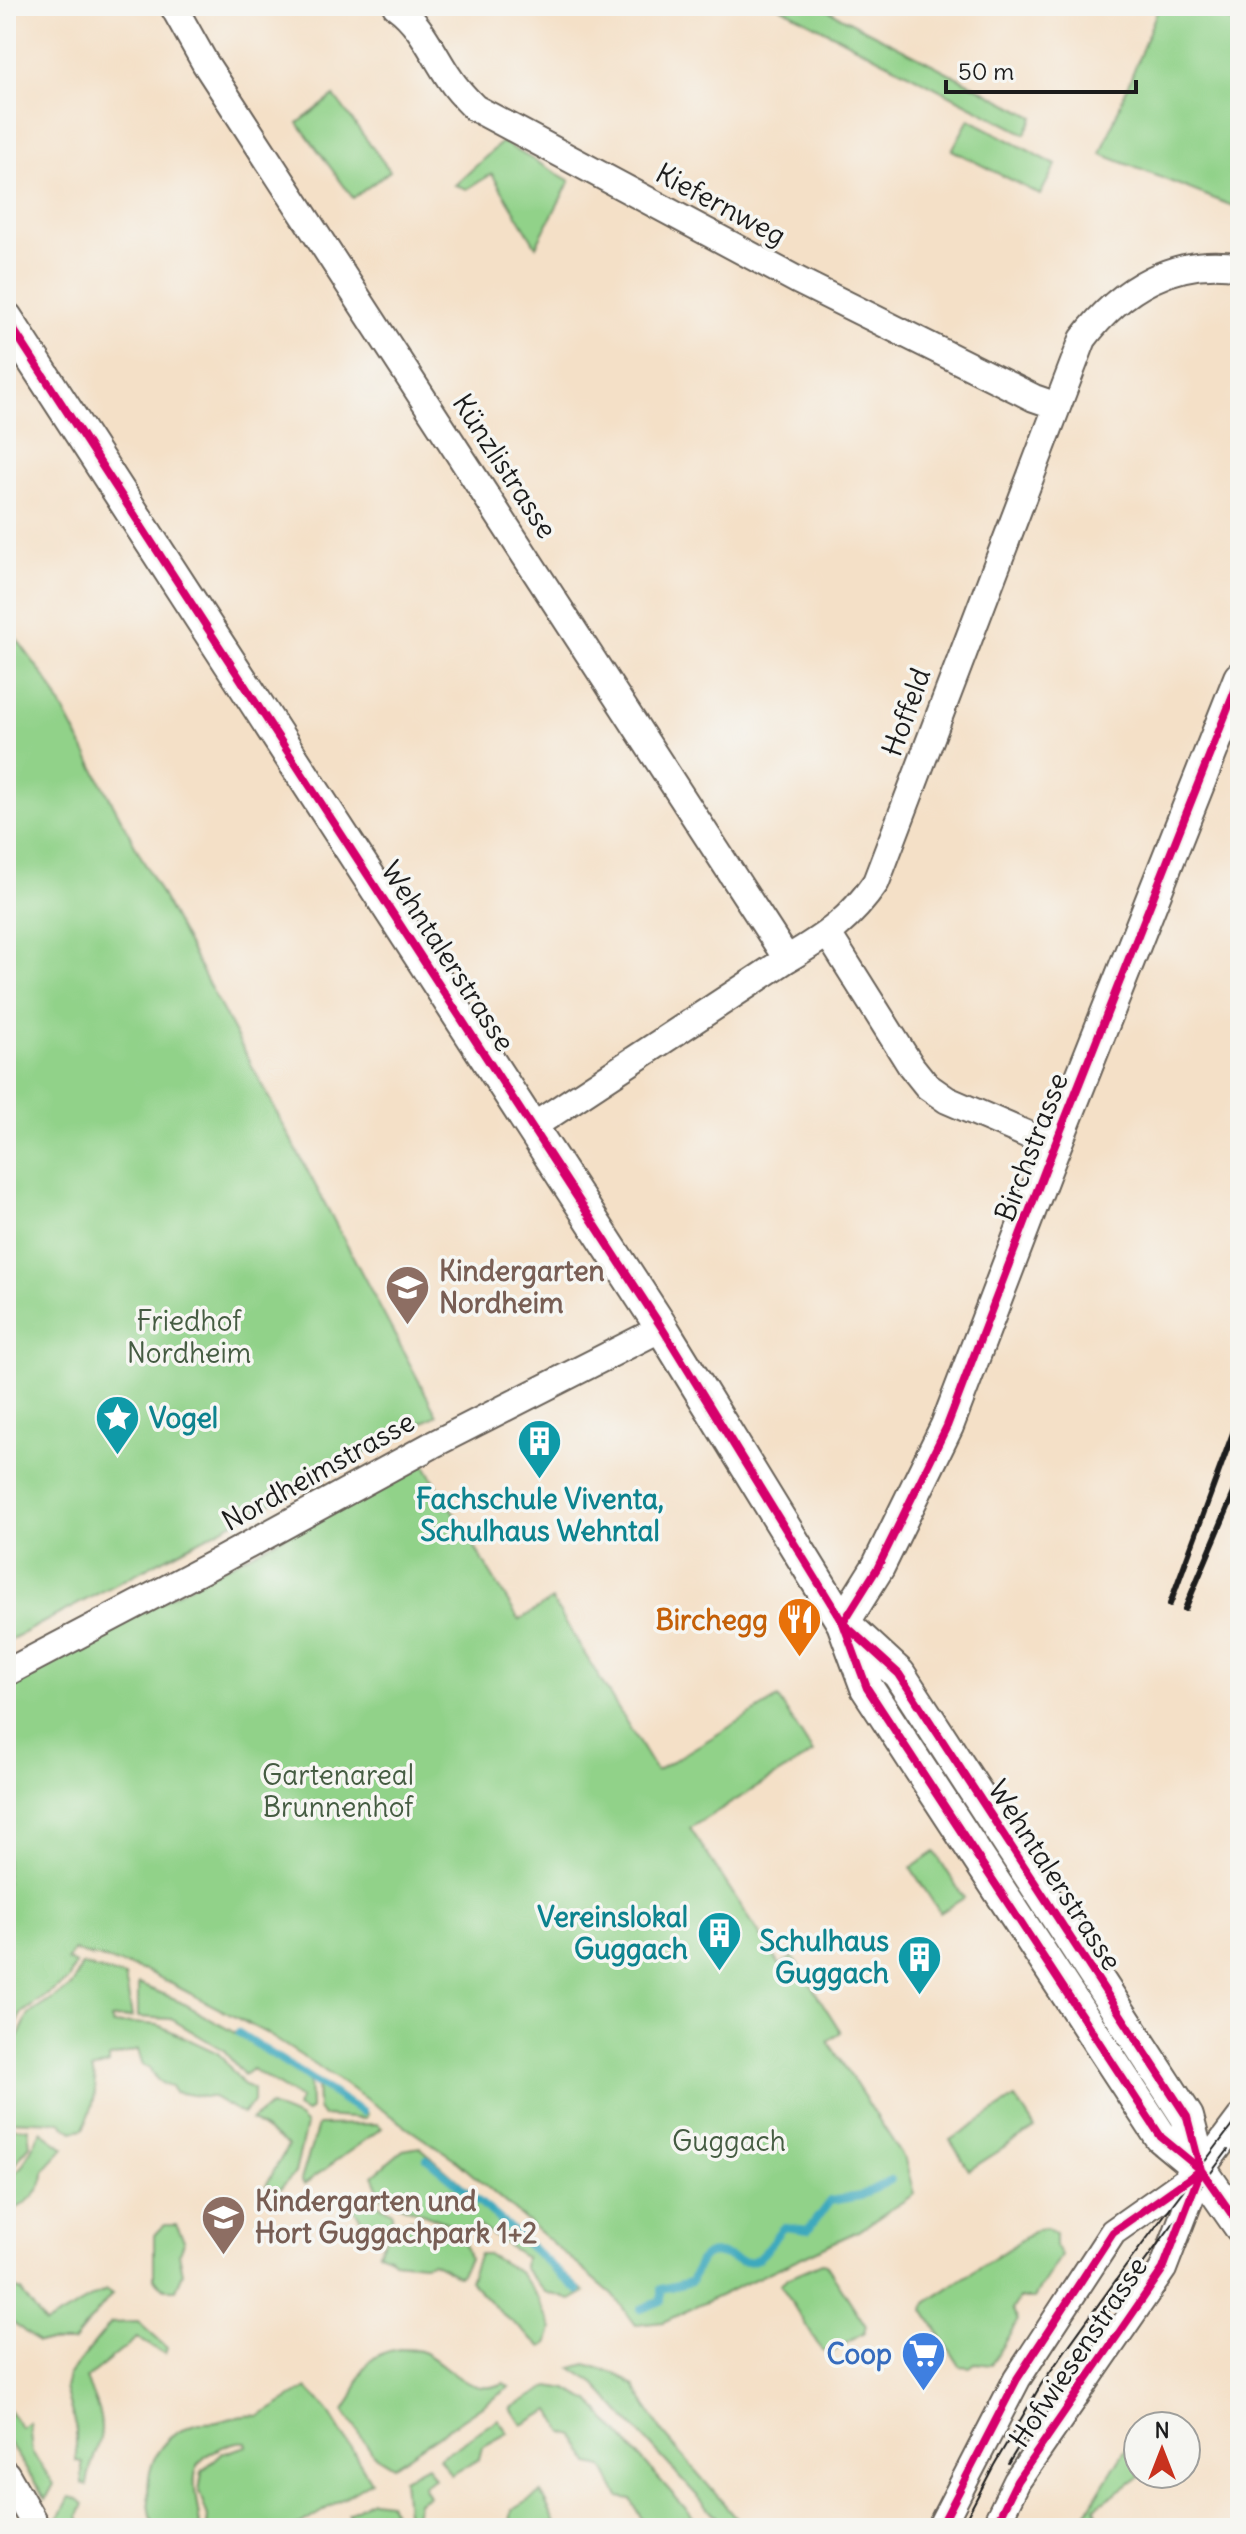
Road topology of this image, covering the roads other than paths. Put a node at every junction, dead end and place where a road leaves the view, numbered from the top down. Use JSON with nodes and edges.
{"nodes":[{"id":1,"x":173,"y":6,"type":"edge"},
{"id":2,"x":396,"y":6,"type":"edge"},
{"id":3,"x":1240,"y":267,"type":"edge"},
{"id":4,"x":6,"y":318,"type":"edge"},
{"id":5,"x":1057,"y":406,"type":"junction"},
{"id":6,"x":1240,"y":678,"type":"edge"},
{"id":7,"x":828,"y":934,"type":"junction"},
{"id":8,"x":787,"y":959,"type":"junction"},
{"id":9,"x":532,"y":1127,"type":"junction"},
{"id":10,"x":1054,"y":1146,"type":"junction"},
{"id":11,"x":662,"y":1328,"type":"junction"},
{"id":12,"x":843,"y":1623,"type":"junction"},
{"id":13,"x":6,"y":1673,"type":"edge"},
{"id":14,"x":1240,"y":2118,"type":"edge"},
{"id":15,"x":1201,"y":2170,"type":"junction"},
{"id":16,"x":1240,"y":2226,"type":"edge"},
{"id":17,"x":6,"y":2474,"type":"edge"},
{"id":18,"x":37,"y":2528,"type":"edge"},
{"id":19,"x":940,"y":2528,"type":"edge"},
{"id":20,"x":994,"y":2528,"type":"edge"}],
"edges":[{"from":1,"to":8,"type":"street","name":"Künzlistrasse"},
{"from":2,"to":5,"type":"street","name":"Kiefernweg"},
{"from":3,"to":5,"type":"street","name":"Hoffeld"},
{"from":4,"to":9,"type":"main road","name":"Wehntalerstrasse"},
{"from":5,"to":7,"type":"street","name":"Hoffeld"},
{"from":6,"to":10,"type":"main road","name":"Birchstrasse"},
{"from":7,"to":8,"type":"street","name":"Hoffeld"},
{"from":7,"to":10,"type":"street"},
{"from":8,"to":9,"type":"street","name":"Hoffeld"},
{"from":9,"to":11,"type":"main road","name":"Wehntalerstrasse"},
{"from":10,"to":12,"type":"main road","name":"Birchstrasse"},
{"from":11,"to":12,"type":"main road","name":"Wehntalerstrasse"},
{"from":11,"to":13,"type":"street","name":"Nordheimstrasse"},
{"from":12,"to":15,"type":"main road","name":"Wehntalerstrasse"},
{"from":14,"to":15,"type":"street","name":"Hofwiesenstrasse"},
{"from":15,"to":16,"type":"main road","name":"Wehntalerstrasse"},
{"from":15,"to":19,"type":"street","name":"Hofwiesenstrasse"},
{"from":15,"to":20,"type":"street","name":"Hofwiesenstrasse"},
{"from":17,"to":18,"type":"street"}]}
